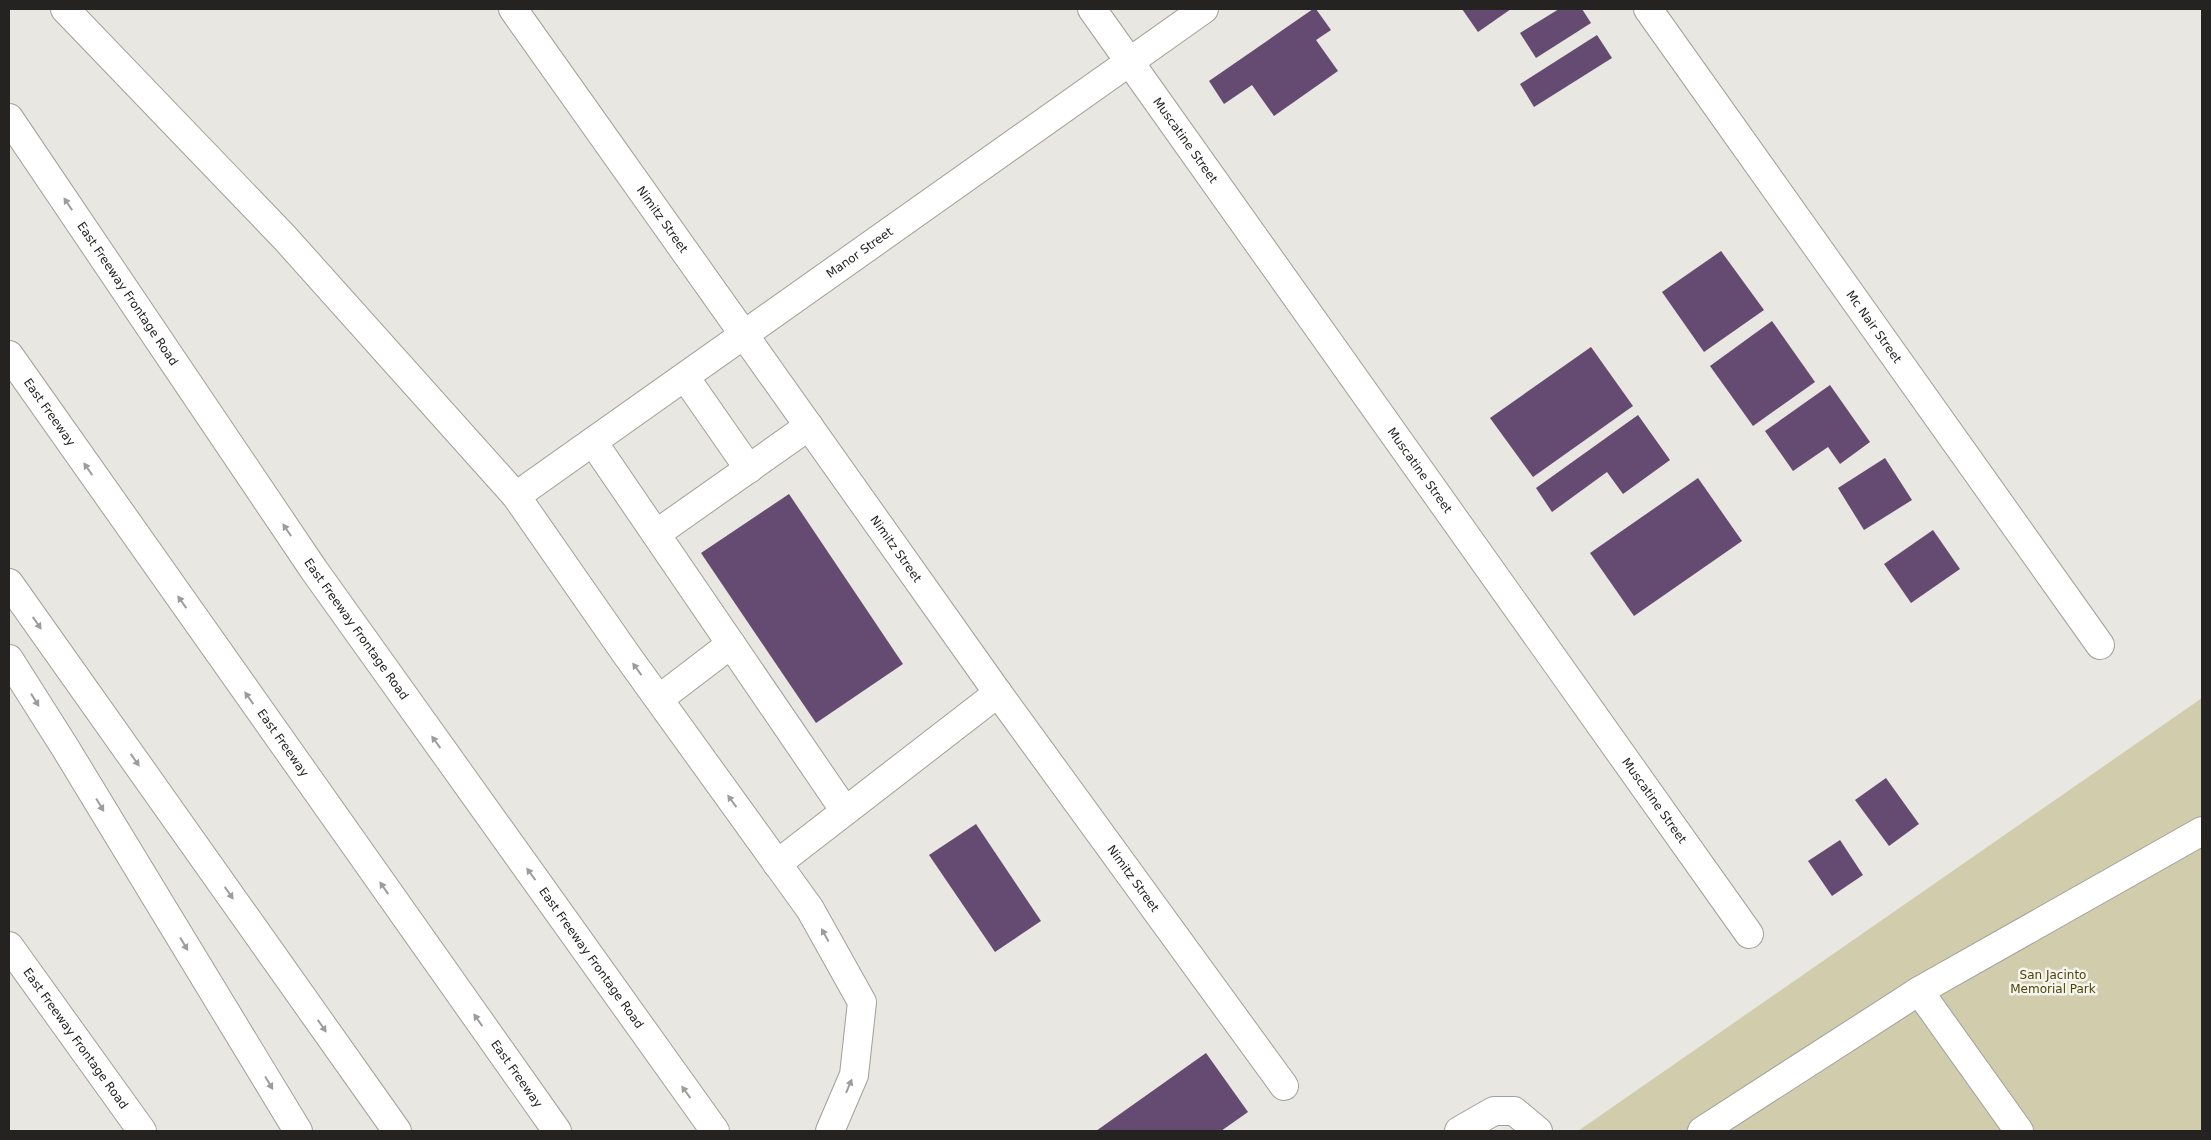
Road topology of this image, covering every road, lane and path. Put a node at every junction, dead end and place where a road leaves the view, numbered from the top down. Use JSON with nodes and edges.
{"nodes":[{"id":1,"x":65,"y":9,"type":"edge"},
{"id":2,"x":513,"y":9,"type":"edge"},
{"id":3,"x":1092,"y":9,"type":"edge"},
{"id":4,"x":1204,"y":9,"type":"edge"},
{"id":5,"x":1648,"y":9,"type":"edge"},
{"id":6,"x":1129,"y":62,"type":"junction"},
{"id":7,"x":9,"y":118,"type":"edge"},
{"id":8,"x":744,"y":335,"type":"junction"},
{"id":9,"x":9,"y":355,"type":"edge"},
{"id":10,"x":685,"y":377,"type":"junction"},
{"id":11,"x":809,"y":426,"type":"junction"},
{"id":12,"x":593,"y":442,"type":"junction"},
{"id":13,"x":749,"y":469,"type":"junction"},
{"id":14,"x":516,"y":496,"type":"junction"},
{"id":15,"x":656,"y":534,"type":"junction"},
{"id":16,"x":9,"y":583,"type":"edge"},
{"id":17,"x":731,"y":644,"type":"junction"},
{"id":18,"x":2100,"y":645,"type":"dead end"},
{"id":19,"x":9,"y":659,"type":"edge"},
{"id":20,"x":998,"y":693,"type":"junction"},
{"id":21,"x":659,"y":699,"type":"junction"},
{"id":22,"x":845,"y":811,"type":"junction"},
{"id":23,"x":2202,"y":831,"type":"edge"},
{"id":24,"x":777,"y":864,"type":"junction"},
{"id":25,"x":1749,"y":934,"type":"dead end"},
{"id":26,"x":9,"y":946,"type":"edge"},
{"id":27,"x":1919,"y":991,"type":"junction"},
{"id":28,"x":1284,"y":1086,"type":"dead end"},
{"id":29,"x":142,"y":1131,"type":"edge"},
{"id":30,"x":298,"y":1131,"type":"edge"},
{"id":31,"x":397,"y":1131,"type":"edge"},
{"id":32,"x":557,"y":1131,"type":"edge"},
{"id":33,"x":715,"y":1131,"type":"edge"},
{"id":34,"x":830,"y":1131,"type":"edge"},
{"id":35,"x":1458,"y":1131,"type":"edge"},
{"id":36,"x":1538,"y":1131,"type":"edge"},
{"id":37,"x":1702,"y":1131,"type":"edge"},
{"id":38,"x":2019,"y":1131,"type":"edge"}],
"edges":[{"from":1,"to":14,"type":"main road"},
{"from":2,"to":8,"type":"main road","name":"Nimitz Street"},
{"from":3,"to":6,"type":"main road","name":"Muscatine Street"},
{"from":4,"to":6,"type":"main road","name":"Manor Street"},
{"from":5,"to":18,"type":"main road","name":"Mc Nair Street"},
{"from":6,"to":8,"type":"main road","name":"Manor Street"},
{"from":6,"to":25,"type":"main road","name":"Muscatine Street"},
{"from":33,"to":7,"type":"main road","name":"East Freeway Frontage Road","one_way":true},
{"from":8,"to":10,"type":"main road","name":"Manor Street"},
{"from":8,"to":11,"type":"main road","name":"Nimitz Street"},
{"from":32,"to":9,"type":"main road","name":"East Freeway","one_way":true},
{"from":10,"to":12,"type":"main road","name":"Manor Street"},
{"from":10,"to":13,"type":"main road"},
{"from":11,"to":13,"type":"main road"},
{"from":11,"to":20,"type":"main road","name":"Nimitz Street"},
{"from":12,"to":14,"type":"main road","name":"Manor Street"},
{"from":12,"to":15,"type":"main road"},
{"from":13,"to":15,"type":"main road"},
{"from":21,"to":14,"type":"main road","one_way":true},
{"from":15,"to":17,"type":"main road"},
{"from":16,"to":31,"type":"main road","one_way":true},
{"from":17,"to":21,"type":"main road"},
{"from":17,"to":22,"type":"main road"},
{"from":19,"to":30,"type":"main road","one_way":true},
{"from":20,"to":22,"type":"main road"},
{"from":20,"to":28,"type":"main road","name":"Nimitz Street"},
{"from":24,"to":21,"type":"main road","one_way":true},
{"from":22,"to":24,"type":"main road"},
{"from":23,"to":27,"type":"main road"},
{"from":34,"to":24,"type":"main road","one_way":true},
{"from":26,"to":29,"type":"main road","name":"East Freeway Frontage Road"},
{"from":27,"to":37,"type":"main road"},
{"from":27,"to":38,"type":"main road"},
{"from":35,"to":36,"type":"main road"}]}
